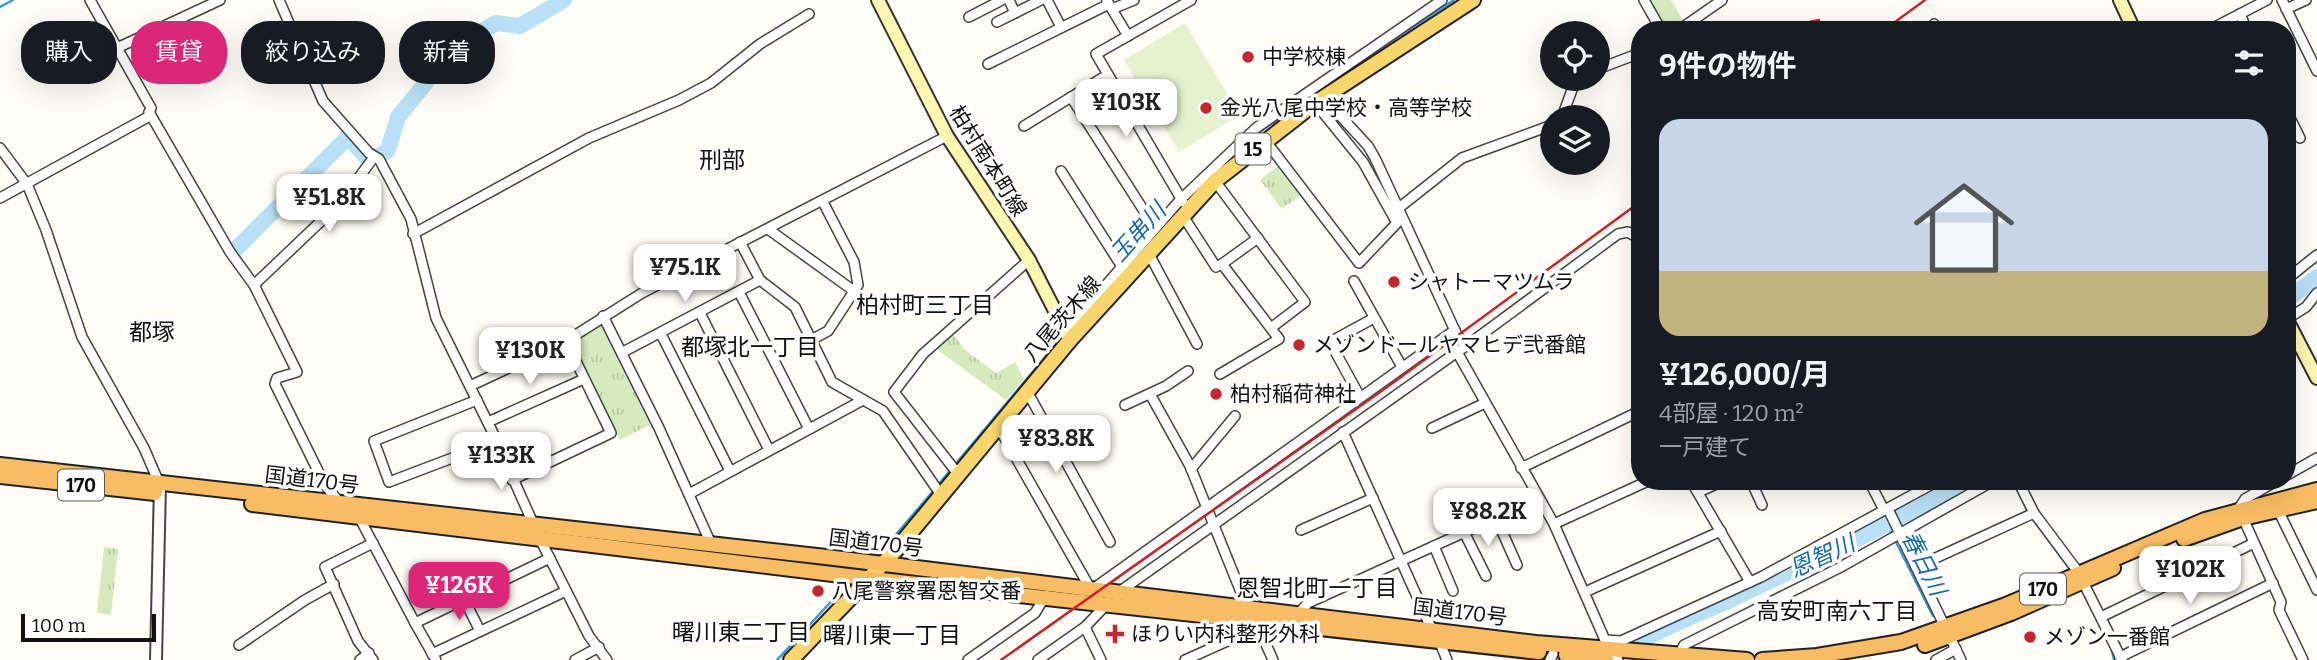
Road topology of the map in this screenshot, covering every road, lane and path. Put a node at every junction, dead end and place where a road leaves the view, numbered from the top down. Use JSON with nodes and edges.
{"nodes":[{"id":1,"x":90,"y":0,"type":"edge"},
{"id":2,"x":220,"y":0,"type":"edge"},
{"id":3,"x":279,"y":0,"type":"edge"},
{"id":4,"x":878,"y":0,"type":"edge"},
{"id":5,"x":1002,"y":0,"type":"edge"},
{"id":6,"x":1009,"y":0,"type":"edge"},
{"id":7,"x":1041,"y":0,"type":"edge"},
{"id":8,"x":1047,"y":0,"type":"edge"},
{"id":9,"x":1134,"y":0,"type":"edge"},
{"id":10,"x":1191,"y":0,"type":"edge"},
{"id":11,"x":1442,"y":0,"type":"edge"},
{"id":12,"x":1644,"y":0,"type":"edge"},
{"id":13,"x":1722,"y":0,"type":"edge"},
{"id":14,"x":2120,"y":0,"type":"edge"},
{"id":15,"x":2267,"y":0,"type":"edge"},
{"id":16,"x":2306,"y":0,"type":"edge"},
{"id":17,"x":1470,"y":1,"type":"edge"},
{"id":18,"x":1109,"y":4,"type":"edge"},
{"id":19,"x":2284,"y":5,"type":"edge"},
{"id":20,"x":1015,"y":13,"type":"junction"},
{"id":21,"x":808,"y":14,"type":"dead end"},
{"id":22,"x":2240,"y":14,"type":"junction"},
{"id":23,"x":969,"y":17,"type":"dead end"},
{"id":24,"x":102,"y":21,"type":"edge"},
{"id":25,"x":1656,"y":21,"type":"edge"},
{"id":26,"x":1692,"y":21,"type":"edge"},
{"id":27,"x":2130,"y":21,"type":"edge"},
{"id":28,"x":2226,"y":21,"type":"edge"},
{"id":29,"x":2243,"y":21,"type":"edge"},
{"id":30,"x":2292,"y":21,"type":"edge"},
{"id":31,"x":997,"y":22,"type":"dead end"},
{"id":32,"x":1061,"y":27,"type":"junction"},
{"id":33,"x":2296,"y":28,"type":"edge"},
{"id":34,"x":1128,"y":36,"type":"junction"},
{"id":35,"x":117,"y":48,"type":"joint"},
{"id":36,"x":1631,"y":56,"type":"edge"},
{"id":37,"x":988,"y":64,"type":"dead end"},
{"id":38,"x":1610,"y":64,"type":"edge"},
{"id":39,"x":2316,"y":66,"type":"edge"},
{"id":40,"x":1107,"y":75,"type":"junction"},
{"id":41,"x":1071,"y":97,"type":"junction"},
{"id":42,"x":1319,"y":100,"type":"junction"},
{"id":43,"x":149,"y":112,"type":"junction"},
{"id":44,"x":1024,"y":126,"type":"dead end"},
{"id":45,"x":1540,"y":129,"type":"edge"},
{"id":46,"x":2296,"y":130,"type":"edge"},
{"id":47,"x":947,"y":136,"type":"junction"},
{"id":48,"x":2300,"y":138,"type":"dead end"},
{"id":49,"x":1265,"y":140,"type":"junction"},
{"id":50,"x":0,"y":148,"type":"edge"},
{"id":51,"x":374,"y":156,"type":"junction"},
{"id":52,"x":1061,"y":171,"type":"dead end"},
{"id":53,"x":1215,"y":181,"type":"junction"},
{"id":54,"x":27,"y":184,"type":"junction"},
{"id":55,"x":0,"y":198,"type":"edge"},
{"id":56,"x":823,"y":202,"type":"junction"},
{"id":57,"x":1184,"y":207,"type":"junction"},
{"id":58,"x":1400,"y":207,"type":"junction"},
{"id":59,"x":1155,"y":228,"type":"junction"},
{"id":60,"x":768,"y":229,"type":"junction"},
{"id":61,"x":413,"y":234,"type":"junction"},
{"id":62,"x":1631,"y":234,"type":"edge"},
{"id":63,"x":1258,"y":238,"type":"junction"},
{"id":64,"x":740,"y":242,"type":"junction"},
{"id":65,"x":1149,"y":254,"type":"junction"},
{"id":66,"x":2317,"y":255,"type":"edge"},
{"id":67,"x":1029,"y":260,"type":"junction"},
{"id":68,"x":1222,"y":264,"type":"junction"},
{"id":69,"x":1125,"y":270,"type":"junction"},
{"id":70,"x":2296,"y":272,"type":"edge"},
{"id":71,"x":760,"y":280,"type":"junction"},
{"id":72,"x":1354,"y":281,"type":"dead end"},
{"id":73,"x":254,"y":285,"type":"junction"},
{"id":74,"x":853,"y":291,"type":"junction"},
{"id":75,"x":739,"y":292,"type":"junction"},
{"id":76,"x":2317,"y":293,"type":"edge"},
{"id":77,"x":700,"y":313,"type":"junction"},
{"id":78,"x":2296,"y":314,"type":"edge"},
{"id":79,"x":603,"y":316,"type":"junction"},
{"id":80,"x":1374,"y":318,"type":"junction"},
{"id":81,"x":1271,"y":328,"type":"junction"},
{"id":82,"x":1455,"y":330,"type":"junction"},
{"id":83,"x":660,"y":334,"type":"junction"},
{"id":84,"x":2296,"y":334,"type":"edge"},
{"id":85,"x":1068,"y":336,"type":"junction"},
{"id":86,"x":811,"y":340,"type":"junction"},
{"id":87,"x":566,"y":341,"type":"junction"},
{"id":88,"x":1197,"y":344,"type":"dead end"},
{"id":89,"x":1466,"y":346,"type":"junction"},
{"id":90,"x":623,"y":352,"type":"junction"},
{"id":91,"x":1457,"y":352,"type":"junction"},
{"id":92,"x":2312,"y":358,"type":"edge"},
{"id":93,"x":1402,"y":367,"type":"junction"},
{"id":94,"x":1188,"y":371,"type":"dead end"},
{"id":95,"x":1220,"y":374,"type":"dead end"},
{"id":96,"x":2317,"y":378,"type":"edge"},
{"id":97,"x":584,"y":379,"type":"junction"},
{"id":98,"x":470,"y":386,"type":"junction"},
{"id":99,"x":1028,"y":393,"type":"junction"},
{"id":100,"x":1150,"y":394,"type":"junction"},
{"id":101,"x":1360,"y":397,"type":"junction"},
{"id":102,"x":477,"y":400,"type":"junction"},
{"id":103,"x":863,"y":400,"type":"junction"},
{"id":104,"x":1485,"y":403,"type":"junction"},
{"id":105,"x":1125,"y":405,"type":"dead end"},
{"id":106,"x":1631,"y":415,"type":"edge"},
{"id":107,"x":1235,"y":416,"type":"dead end"},
{"id":108,"x":488,"y":422,"type":"junction"},
{"id":109,"x":999,"y":428,"type":"junction"},
{"id":110,"x":1432,"y":428,"type":"dead end"},
{"id":111,"x":809,"y":429,"type":"junction"},
{"id":112,"x":1343,"y":432,"type":"junction"},
{"id":113,"x":497,"y":441,"type":"junction"},
{"id":114,"x":769,"y":450,"type":"junction"},
{"id":115,"x":2317,"y":458,"type":"edge"},
{"id":116,"x":0,"y":466,"type":"edge"},
{"id":117,"x":1521,"y":468,"type":"junction"},
{"id":118,"x":1191,"y":469,"type":"junction"},
{"id":119,"x":2296,"y":470,"type":"edge"},
{"id":120,"x":730,"y":471,"type":"junction"},
{"id":121,"x":958,"y":474,"type":"junction"},
{"id":122,"x":0,"y":476,"type":"edge"},
{"id":123,"x":512,"y":480,"type":"junction"},
{"id":124,"x":161,"y":489,"type":"junction"},
{"id":125,"x":1631,"y":489,"type":"edge"},
{"id":126,"x":1697,"y":490,"type":"edge"},
{"id":127,"x":1755,"y":490,"type":"edge"},
{"id":128,"x":1874,"y":490,"type":"edge"},
{"id":129,"x":1921,"y":490,"type":"edge"},
{"id":130,"x":1977,"y":490,"type":"edge"},
{"id":131,"x":2022,"y":490,"type":"edge"},
{"id":132,"x":2260,"y":490,"type":"edge"},
{"id":133,"x":2317,"y":490,"type":"edge"},
{"id":134,"x":689,"y":494,"type":"junction"},
{"id":135,"x":941,"y":495,"type":"junction"},
{"id":136,"x":1373,"y":498,"type":"junction"},
{"id":137,"x":1538,"y":499,"type":"junction"},
{"id":138,"x":2317,"y":501,"type":"edge"},
{"id":139,"x":342,"y":505,"type":"junction"},
{"id":140,"x":1762,"y":505,"type":"dead end"},
{"id":141,"x":1205,"y":506,"type":"junction"},
{"id":142,"x":1886,"y":509,"type":"junction"},
{"id":143,"x":2278,"y":510,"type":"junction"},
{"id":144,"x":2241,"y":513,"type":"junction"},
{"id":145,"x":2031,"y":514,"type":"junction"},
{"id":146,"x":359,"y":517,"type":"junction"},
{"id":147,"x":1496,"y":518,"type":"junction"},
{"id":148,"x":533,"y":524,"type":"junction"},
{"id":149,"x":1554,"y":524,"type":"junction"},
{"id":150,"x":1213,"y":525,"type":"junction"},
{"id":151,"x":1301,"y":530,"type":"dead end"},
{"id":152,"x":1721,"y":531,"type":"junction"},
{"id":153,"x":1464,"y":532,"type":"junction"},
{"id":154,"x":1897,"y":536,"type":"junction"},
{"id":155,"x":540,"y":540,"type":"junction"},
{"id":156,"x":1110,"y":542,"type":"dead end"},
{"id":157,"x":373,"y":543,"type":"junction"},
{"id":158,"x":2255,"y":543,"type":"junction"},
{"id":159,"x":712,"y":546,"type":"junction"},
{"id":160,"x":1434,"y":546,"type":"junction"},
{"id":161,"x":550,"y":558,"type":"junction"},
{"id":162,"x":1401,"y":561,"type":"junction"},
{"id":163,"x":1517,"y":565,"type":"dead end"},
{"id":164,"x":881,"y":566,"type":"junction"},
{"id":165,"x":1916,"y":567,"type":"junction"},
{"id":166,"x":1486,"y":576,"type":"dead end"},
{"id":167,"x":868,"y":578,"type":"junction"},
{"id":168,"x":2081,"y":578,"type":"junction"},
{"id":169,"x":1750,"y":582,"type":"junction"},
{"id":170,"x":2273,"y":583,"type":"junction"},
{"id":171,"x":334,"y":584,"type":"junction"},
{"id":172,"x":1091,"y":588,"type":"junction"},
{"id":173,"x":2317,"y":590,"type":"edge"},
{"id":174,"x":566,"y":591,"type":"junction"},
{"id":175,"x":1047,"y":591,"type":"junction"},
{"id":176,"x":1453,"y":591,"type":"dead end"},
{"id":177,"x":1119,"y":592,"type":"junction"},
{"id":178,"x":1585,"y":592,"type":"junction"},
{"id":179,"x":464,"y":599,"type":"junction"},
{"id":180,"x":1106,"y":605,"type":"junction"},
{"id":181,"x":1298,"y":614,"type":"junction"},
{"id":182,"x":1252,"y":617,"type":"junction"},
{"id":183,"x":2101,"y":617,"type":"junction"},
{"id":184,"x":415,"y":622,"type":"junction"},
{"id":185,"x":1085,"y":627,"type":"junction"},
{"id":186,"x":1432,"y":630,"type":"junction"},
{"id":187,"x":480,"y":632,"type":"junction"},
{"id":188,"x":1950,"y":638,"type":"junction"},
{"id":189,"x":1440,"y":643,"type":"junction"},
{"id":190,"x":239,"y":645,"type":"dead end"},
{"id":191,"x":599,"y":647,"type":"junction"},
{"id":192,"x":1607,"y":654,"type":"edge"},
{"id":193,"x":371,"y":657,"type":"edge"},
{"id":194,"x":434,"y":657,"type":"edge"},
{"id":195,"x":1552,"y":657,"type":"edge"},
{"id":196,"x":1678,"y":657,"type":"junction"},
{"id":197,"x":2121,"y":658,"type":"edge"},
{"id":198,"x":156,"y":660,"type":"edge"},
{"id":199,"x":360,"y":660,"type":"edge"},
{"id":200,"x":575,"y":660,"type":"edge"},
{"id":201,"x":607,"y":660,"type":"edge"},
{"id":202,"x":791,"y":660,"type":"edge"},
{"id":203,"x":968,"y":660,"type":"edge"},
{"id":204,"x":1038,"y":660,"type":"edge"},
{"id":205,"x":1101,"y":660,"type":"edge"},
{"id":206,"x":1185,"y":660,"type":"edge"},
{"id":207,"x":1273,"y":660,"type":"edge"},
{"id":208,"x":1447,"y":660,"type":"edge"},
{"id":209,"x":1747,"y":660,"type":"edge"},
{"id":210,"x":1762,"y":660,"type":"edge"},
{"id":211,"x":1853,"y":660,"type":"edge"},
{"id":212,"x":1936,"y":660,"type":"edge"},
{"id":213,"x":1961,"y":660,"type":"edge"},
{"id":214,"x":2303,"y":660,"type":"edge"}],
"edges":[{"from":1,"to":24,"type":"street"},
{"from":2,"to":35,"type":"street"},
{"from":3,"to":51,"type":"street"},
{"from":4,"to":47,"type":"main road","name":"柏村南本町線"},
{"from":5,"to":23,"type":"street"},
{"from":6,"to":20,"type":"street"},
{"from":7,"to":20,"type":"street"},
{"from":8,"to":32,"type":"street"},
{"from":9,"to":18,"type":"street"},
{"from":10,"to":34,"type":"street"},
{"from":11,"to":57,"type":"street"},
{"from":12,"to":25,"type":"street"},
{"from":13,"to":26,"type":"street"},
{"from":14,"to":27,"type":"main road"},
{"from":15,"to":22,"type":"street"},
{"from":16,"to":19,"type":"street"},
{"from":17,"to":42,"type":"main road","name":"八尾茨木線","number":"15"},
{"from":18,"to":32,"type":"street"},
{"from":18,"to":34,"type":"street"},
{"from":19,"to":30,"type":"street"},
{"from":20,"to":31,"type":"street"},
{"from":21,"to":61,"type":"street"},
{"from":22,"to":28,"type":"street"},
{"from":22,"to":29,"type":"street"},
{"from":32,"to":37,"type":"street"},
{"from":33,"to":39,"type":"street"},
{"from":34,"to":40,"type":"street"},
{"from":35,"to":43,"type":"street"},
{"from":36,"to":38,"type":"street"},
{"from":40,"to":41,"type":"street"},
{"from":40,"to":57,"type":"street"},
{"from":41,"to":44,"type":"street"},
{"from":41,"to":59,"type":"street"},
{"from":42,"to":49,"type":"main road","name":"八尾茨木線","number":"15"},
{"from":42,"to":49,"type":"street"},
{"from":42,"to":58,"type":"street"},
{"from":43,"to":54,"type":"street"},
{"from":43,"to":73,"type":"street"},
{"from":45,"to":58,"type":"street"},
{"from":46,"to":48,"type":"street"},
{"from":47,"to":56,"type":"street"},
{"from":47,"to":67,"type":"main road","name":"柏村南本町線"},
{"from":49,"to":53,"type":"main road","name":"八尾茨木線","number":"15"},
{"from":50,"to":54,"type":"street"},
{"from":51,"to":61,"type":"street"},
{"from":51,"to":73,"type":"street"},
{"from":52,"to":69,"type":"street"},
{"from":53,"to":57,"type":"main road","name":"八尾茨木線","number":"15"},
{"from":53,"to":63,"type":"street"},
{"from":54,"to":55,"type":"street"},
{"from":54,"to":124,"type":"street"},
{"from":56,"to":60,"type":"street"},
{"from":56,"to":74,"type":"street"},
{"from":57,"to":59,"type":"street"},
{"from":57,"to":65,"type":"main road","name":"八尾茨木線","number":"15"},
{"from":57,"to":68,"type":"street"},
{"from":58,"to":82,"type":"street"},
{"from":59,"to":69,"type":"street"},
{"from":60,"to":64,"type":"street"},
{"from":60,"to":74,"type":"street"},
{"from":61,"to":98,"type":"street"},
{"from":62,"to":89,"type":"street"},
{"from":63,"to":68,"type":"street"},
{"from":63,"to":81,"type":"street"},
{"from":64,"to":71,"type":"street"},
{"from":64,"to":79,"type":"street"},
{"from":65,"to":69,"type":"main road","name":"八尾茨木線","number":"15"},
{"from":65,"to":88,"type":"street"},
{"from":66,"to":70,"type":"street"},
{"from":67,"to":85,"type":"main road","name":"柏村南本町線"},
{"from":67,"to":121,"type":"street"},
{"from":68,"to":81,"type":"street"},
{"from":69,"to":85,"type":"main road","name":"八尾茨木線","number":"15"},
{"from":71,"to":75,"type":"street"},
{"from":71,"to":86,"type":"street"},
{"from":72,"to":80,"type":"street"},
{"from":73,"to":139,"type":"street"},
{"from":74,"to":86,"type":"street"},
{"from":75,"to":77,"type":"street"},
{"from":75,"to":111,"type":"street"},
{"from":76,"to":78,"type":"street"},
{"from":77,"to":83,"type":"street"},
{"from":77,"to":114,"type":"street"},
{"from":79,"to":87,"type":"street"},
{"from":79,"to":90,"type":"street"},
{"from":80,"to":93,"type":"street"},
{"from":80,"to":101,"type":"street"},
{"from":81,"to":95,"type":"street"},
{"from":82,"to":89,"type":"street"},
{"from":82,"to":93,"type":"street"},
{"from":83,"to":90,"type":"street"},
{"from":83,"to":120,"type":"street"},
{"from":84,"to":92,"type":"main road"},
{"from":85,"to":99,"type":"main road","name":"八尾茨木線","number":"15"},
{"from":86,"to":103,"type":"street"},
{"from":87,"to":97,"type":"street"},
{"from":87,"to":98,"type":"street"},
{"from":89,"to":91,"type":"street"},
{"from":90,"to":134,"type":"street"},
{"from":91,"to":104,"type":"street"},
{"from":91,"to":112,"type":"street"},
{"from":92,"to":96,"type":"main road"},
{"from":93,"to":101,"type":"street"},
{"from":94,"to":100,"type":"street"},
{"from":97,"to":108,"type":"street"},
{"from":97,"to":123,"type":"street"},
{"from":98,"to":102,"type":"street"},
{"from":99,"to":109,"type":"main road","name":"八尾茨木線","number":"15"},
{"from":99,"to":156,"type":"street"},
{"from":100,"to":105,"type":"street"},
{"from":100,"to":118,"type":"street"},
{"from":101,"to":141,"type":"street"},
{"from":102,"to":108,"type":"street"},
{"from":102,"to":113,"type":"street"},
{"from":103,"to":111,"type":"street"},
{"from":103,"to":135,"type":"street"},
{"from":104,"to":110,"type":"street"},
{"from":104,"to":117,"type":"street"},
{"from":106,"to":117,"type":"street"},
{"from":107,"to":118,"type":"street"},
{"from":108,"to":113,"type":"street"},
{"from":109,"to":121,"type":"main road","name":"八尾茨木線","number":"15"},
{"from":109,"to":172,"type":"street"},
{"from":111,"to":114,"type":"street"},
{"from":112,"to":136,"type":"street"},
{"from":112,"to":150,"type":"street"},
{"from":113,"to":123,"type":"street"},
{"from":114,"to":120,"type":"street"},
{"from":115,"to":119,"type":"street"},
{"from":116,"to":124,"type":"highway","name":"国道170号","number":"170"},
{"from":117,"to":137,"type":"street"},
{"from":118,"to":141,"type":"street"},
{"from":120,"to":134,"type":"street"},
{"from":121,"to":135,"type":"main road","name":"八尾茨木線","number":"15"},
{"from":122,"to":124,"type":"highway","name":"国道170号","number":"170"},
{"from":123,"to":148,"type":"street"},
{"from":124,"to":139,"type":"highway","name":"国道170号","number":"170"},
{"from":124,"to":146,"type":"highway","name":"国道170号","number":"170"},
{"from":124,"to":198,"type":"street"},
{"from":125,"to":149,"type":"street"},
{"from":126,"to":152,"type":"street"},
{"from":127,"to":140,"type":"street"},
{"from":128,"to":142,"type":"street"},
{"from":129,"to":142,"type":"street"},
{"from":130,"to":154,"type":"street"},
{"from":131,"to":145,"type":"street"},
{"from":132,"to":144,"type":"street"},
{"from":133,"to":144,"type":"highway","number":"170"},
{"from":134,"to":159,"type":"street"},
{"from":135,"to":164,"type":"main road","name":"八尾茨木線","number":"15"},
{"from":136,"to":151,"type":"street"},
{"from":136,"to":162,"type":"street"},
{"from":137,"to":147,"type":"street"},
{"from":137,"to":149,"type":"street"},
{"from":138,"to":143,"type":"highway","number":"170"},
{"from":139,"to":148,"type":"highway","name":"国道170号","number":"170"},
{"from":141,"to":150,"type":"street"},
{"from":141,"to":172,"type":"street"},
{"from":142,"to":154,"type":"street"},
{"from":142,"to":169,"type":"street"},
{"from":143,"to":144,"type":"highway","number":"170"},
{"from":143,"to":173,"type":"street"},
{"from":144,"to":158,"type":"street"},
{"from":144,"to":168,"type":"highway","number":"170"},
{"from":145,"to":165,"type":"street"},
{"from":145,"to":168,"type":"street"},
{"from":146,"to":155,"type":"highway","name":"国道170号","number":"170"},
{"from":146,"to":157,"type":"street"},
{"from":147,"to":153,"type":"street"},
{"from":147,"to":163,"type":"street"},
{"from":148,"to":155,"type":"street"},
{"from":148,"to":159,"type":"highway","name":"国道170号","number":"170"},
{"from":149,"to":178,"type":"street"},
{"from":150,"to":177,"type":"street"},
{"from":150,"to":182,"type":"street"},
{"from":152,"to":169,"type":"street"},
{"from":152,"to":178,"type":"street"},
{"from":153,"to":160,"type":"street"},
{"from":153,"to":166,"type":"street"},
{"from":154,"to":165,"type":"street"},
{"from":154,"to":196,"type":"street"},
{"from":155,"to":161,"type":"street"},
{"from":155,"to":167,"type":"highway","name":"国道170号","number":"170"},
{"from":157,"to":171,"type":"street"},
{"from":157,"to":184,"type":"street"},
{"from":158,"to":170,"type":"street"},
{"from":158,"to":183,"type":"street"},
{"from":159,"to":164,"type":"highway","name":"国道170号","number":"170"},
{"from":160,"to":162,"type":"street"},
{"from":160,"to":176,"type":"street"},
{"from":161,"to":174,"type":"street"},
{"from":161,"to":179,"type":"street"},
{"from":162,"to":181,"type":"street"},
{"from":162,"to":186,"type":"street"},
{"from":164,"to":167,"type":"main road","name":"八尾茨木線","number":"15"},
{"from":164,"to":175,"type":"highway","name":"国道170号","number":"170"},
{"from":165,"to":188,"type":"street"},
{"from":167,"to":175,"type":"highway","name":"国道170号","number":"170"},
{"from":167,"to":202,"type":"main road","name":"八尾茨木線","number":"15"},
{"from":168,"to":183,"type":"street"},
{"from":168,"to":188,"type":"highway","number":"170"},
{"from":169,"to":192,"type":"street"},
{"from":170,"to":197,"type":"street"},
{"from":170,"to":214,"type":"street"},
{"from":171,"to":190,"type":"street"},
{"from":171,"to":193,"type":"street"},
{"from":172,"to":175,"type":"highway","name":"国道170号","number":"170"},
{"from":172,"to":177,"type":"highway","name":"国道170号","number":"170"},
{"from":174,"to":187,"type":"street"},
{"from":174,"to":191,"type":"street"},
{"from":175,"to":180,"type":"highway","name":"国道170号","number":"170"},
{"from":175,"to":203,"type":"street"},
{"from":177,"to":182,"type":"highway","name":"国道170号","number":"170"},
{"from":178,"to":192,"type":"street"},
{"from":179,"to":184,"type":"street"},
{"from":179,"to":187,"type":"street"},
{"from":180,"to":182,"type":"highway","name":"国道170号","number":"170"},
{"from":180,"to":185,"type":"street"},
{"from":181,"to":182,"type":"highway","name":"国道170号","number":"170"},
{"from":181,"to":186,"type":"highway","name":"国道170号","number":"170"},
{"from":182,"to":189,"type":"highway","name":"国道170号","number":"170"},
{"from":182,"to":206,"type":"street"},
{"from":182,"to":207,"type":"street"},
{"from":183,"to":197,"type":"street"},
{"from":184,"to":194,"type":"street"},
{"from":185,"to":204,"type":"street"},
{"from":185,"to":205,"type":"street"},
{"from":186,"to":192,"type":"highway","name":"国道170号","number":"170"},
{"from":187,"to":194,"type":"street"},
{"from":188,"to":210,"type":"highway","number":"170"},
{"from":188,"to":211,"type":"highway","number":"170"},
{"from":188,"to":212,"type":"street"},
{"from":188,"to":213,"type":"street"},
{"from":189,"to":195,"type":"highway","name":"国道170号","number":"170"},
{"from":189,"to":208,"type":"street"},
{"from":191,"to":200,"type":"street"},
{"from":191,"to":201,"type":"street"},
{"from":192,"to":195,"type":"highway","name":"国道170号","number":"170"},
{"from":192,"to":196,"type":"highway","name":"国道170号","number":"170"},
{"from":193,"to":199,"type":"street"},
{"from":196,"to":209,"type":"highway","name":"国道170号","number":"170"}]}
